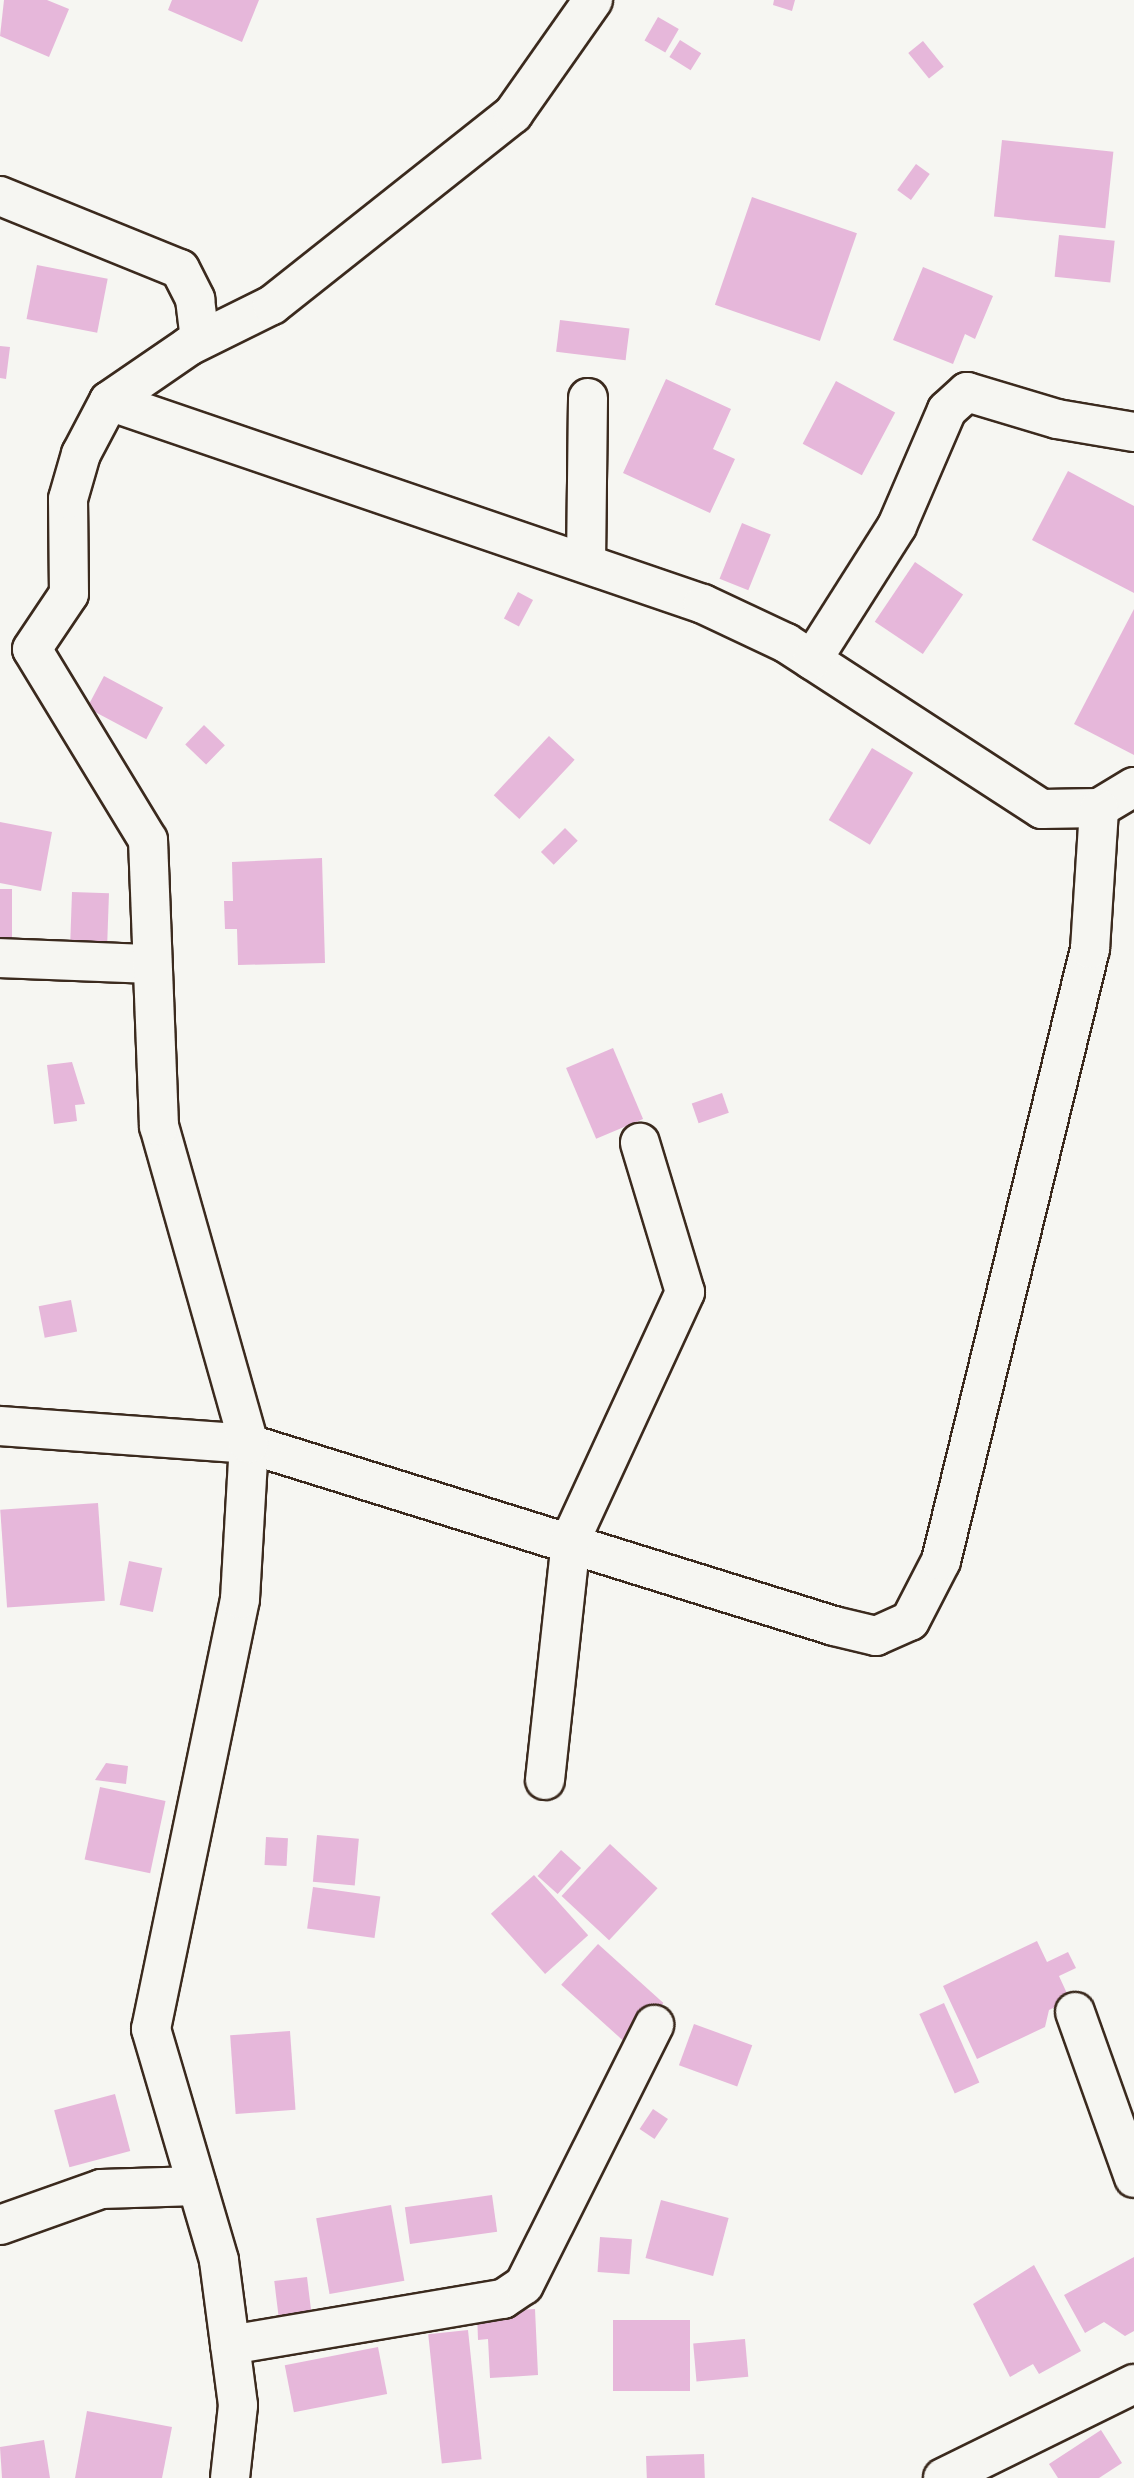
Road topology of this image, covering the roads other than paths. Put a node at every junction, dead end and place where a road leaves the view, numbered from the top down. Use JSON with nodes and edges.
{"nodes":[{"id":1,"x":593,"y":0,"type":"edge"},
{"id":2,"x":0,"y":196,"type":"edge"},
{"id":3,"x":200,"y":340,"type":"junction"},
{"id":4,"x":588,"y":398,"type":"dead end"},
{"id":5,"x":109,"y":401,"type":"junction"},
{"id":6,"x":1134,"y":432,"type":"edge"},
{"id":7,"x":586,"y":563,"type":"junction"},
{"id":8,"x":812,"y":660,"type":"junction"},
{"id":9,"x":1134,"y":787,"type":"edge"},
{"id":10,"x":1099,"y":808,"type":"junction"},
{"id":11,"x":0,"y":958,"type":"edge"},
{"id":12,"x":152,"y":964,"type":"junction"},
{"id":13,"x":640,"y":1143,"type":"dead end"},
{"id":14,"x":0,"y":1426,"type":"edge"},
{"id":15,"x":249,"y":1444,"type":"junction"},
{"id":16,"x":571,"y":1539,"type":"junction"},
{"id":17,"x":545,"y":1780,"type":"dead end"},
{"id":18,"x":1075,"y":2012,"type":"dead end"},
{"id":19,"x":654,"y":2025,"type":"dead end"},
{"id":20,"x":1134,"y":2178,"type":"edge"},
{"id":21,"x":197,"y":2186,"type":"junction"},
{"id":22,"x":0,"y":2225,"type":"edge"},
{"id":23,"x":230,"y":2345,"type":"junction"},
{"id":24,"x":1134,"y":2384,"type":"edge"},
{"id":25,"x":230,"y":2478,"type":"edge"},
{"id":26,"x":943,"y":2478,"type":"edge"}],
"edges":[{"from":1,"to":3,"type":"street"},
{"from":2,"to":3,"type":"street"},
{"from":3,"to":5,"type":"street"},
{"from":4,"to":7,"type":"street"},
{"from":5,"to":7,"type":"street"},
{"from":5,"to":12,"type":"street"},
{"from":6,"to":8,"type":"street"},
{"from":7,"to":8,"type":"street"},
{"from":8,"to":10,"type":"street"},
{"from":9,"to":10,"type":"street"},
{"from":10,"to":16,"type":"street"},
{"from":11,"to":12,"type":"street"},
{"from":12,"to":15,"type":"street"},
{"from":13,"to":16,"type":"street"},
{"from":14,"to":15,"type":"street"},
{"from":15,"to":16,"type":"street"},
{"from":15,"to":21,"type":"street"},
{"from":16,"to":17,"type":"street"},
{"from":18,"to":20,"type":"street"},
{"from":19,"to":23,"type":"street"},
{"from":21,"to":22,"type":"street"},
{"from":21,"to":23,"type":"street"},
{"from":23,"to":25,"type":"street"},
{"from":24,"to":26,"type":"street"}]}
